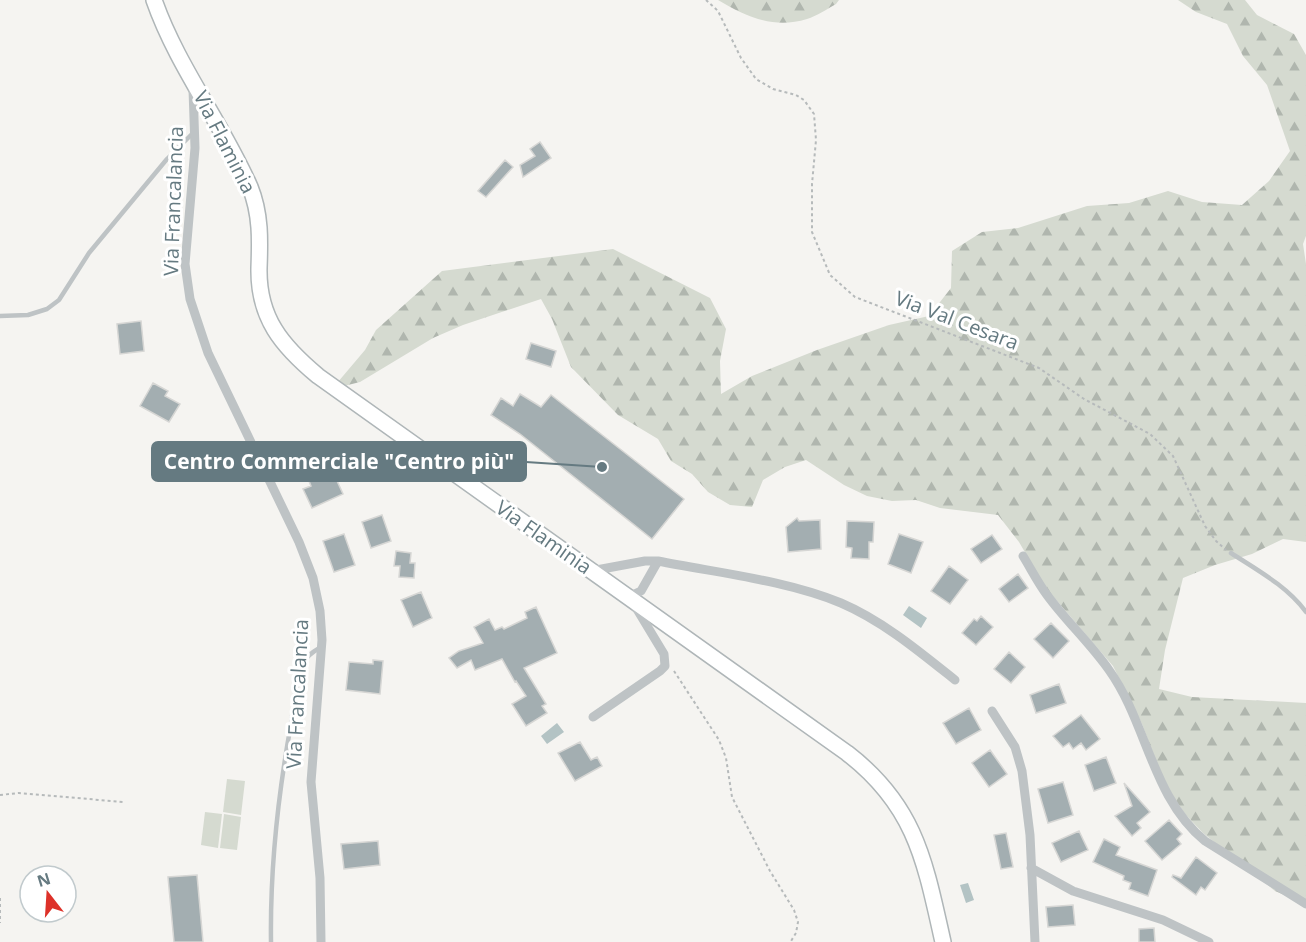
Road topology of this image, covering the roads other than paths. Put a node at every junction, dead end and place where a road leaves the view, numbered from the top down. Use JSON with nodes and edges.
{"nodes":[{"id":1,"x":154,"y":0,"type":"edge"},
{"id":2,"x":193,"y":80,"type":"junction"},
{"id":3,"x":195,"y":131,"type":"junction"},
{"id":4,"x":0,"y":315,"type":"edge"},
{"id":5,"x":1230,"y":553,"type":"road end"},
{"id":6,"x":1023,"y":556,"type":"dead end"},
{"id":7,"x":658,"y":561,"type":"junction"},
{"id":8,"x":615,"y":566,"type":"junction"},
{"id":9,"x":591,"y":571,"type":"junction"},
{"id":10,"x":608,"y":583,"type":"junction"},
{"id":11,"x":630,"y":599,"type":"junction"},
{"id":12,"x":1306,"y":612,"type":"edge"},
{"id":13,"x":321,"y":647,"type":"junction"},
{"id":14,"x":955,"y":680,"type":"dead end"},
{"id":15,"x":992,"y":711,"type":"dead end"},
{"id":16,"x":593,"y":717,"type":"dead end"},
{"id":17,"x":1031,"y":868,"type":"junction"},
{"id":18,"x":1306,"y":904,"type":"edge"},
{"id":19,"x":271,"y":942,"type":"edge"},
{"id":20,"x":321,"y":942,"type":"edge"},
{"id":21,"x":943,"y":942,"type":"edge"},
{"id":22,"x":1035,"y":942,"type":"edge"},
{"id":23,"x":1209,"y":942,"type":"edge"}],
"edges":[{"from":1,"to":2,"type":"main road","name":"Via Flaminia"},
{"from":2,"to":3,"type":"street","name":"Via Francalancia"},
{"from":2,"to":9,"type":"main road","name":"Via Flaminia"},
{"from":3,"to":4,"type":"lane"},
{"from":3,"to":13,"type":"street","name":"Via Francalancia"},
{"from":5,"to":12,"type":"lane"},
{"from":6,"to":18,"type":"street"},
{"from":7,"to":8,"type":"street"},
{"from":7,"to":11,"type":"street"},
{"from":7,"to":14,"type":"street"},
{"from":8,"to":9,"type":"street"},
{"from":8,"to":10,"type":"street"},
{"from":9,"to":10,"type":"main road","name":"Via Flaminia"},
{"from":10,"to":11,"type":"main road","name":"Via Flaminia"},
{"from":11,"to":16,"type":"street"},
{"from":11,"to":21,"type":"main road","name":"Via Flaminia"},
{"from":13,"to":19,"type":"lane"},
{"from":13,"to":20,"type":"street","name":"Via Francalancia"},
{"from":15,"to":17,"type":"street"},
{"from":17,"to":22,"type":"street"},
{"from":17,"to":23,"type":"street"}]}
